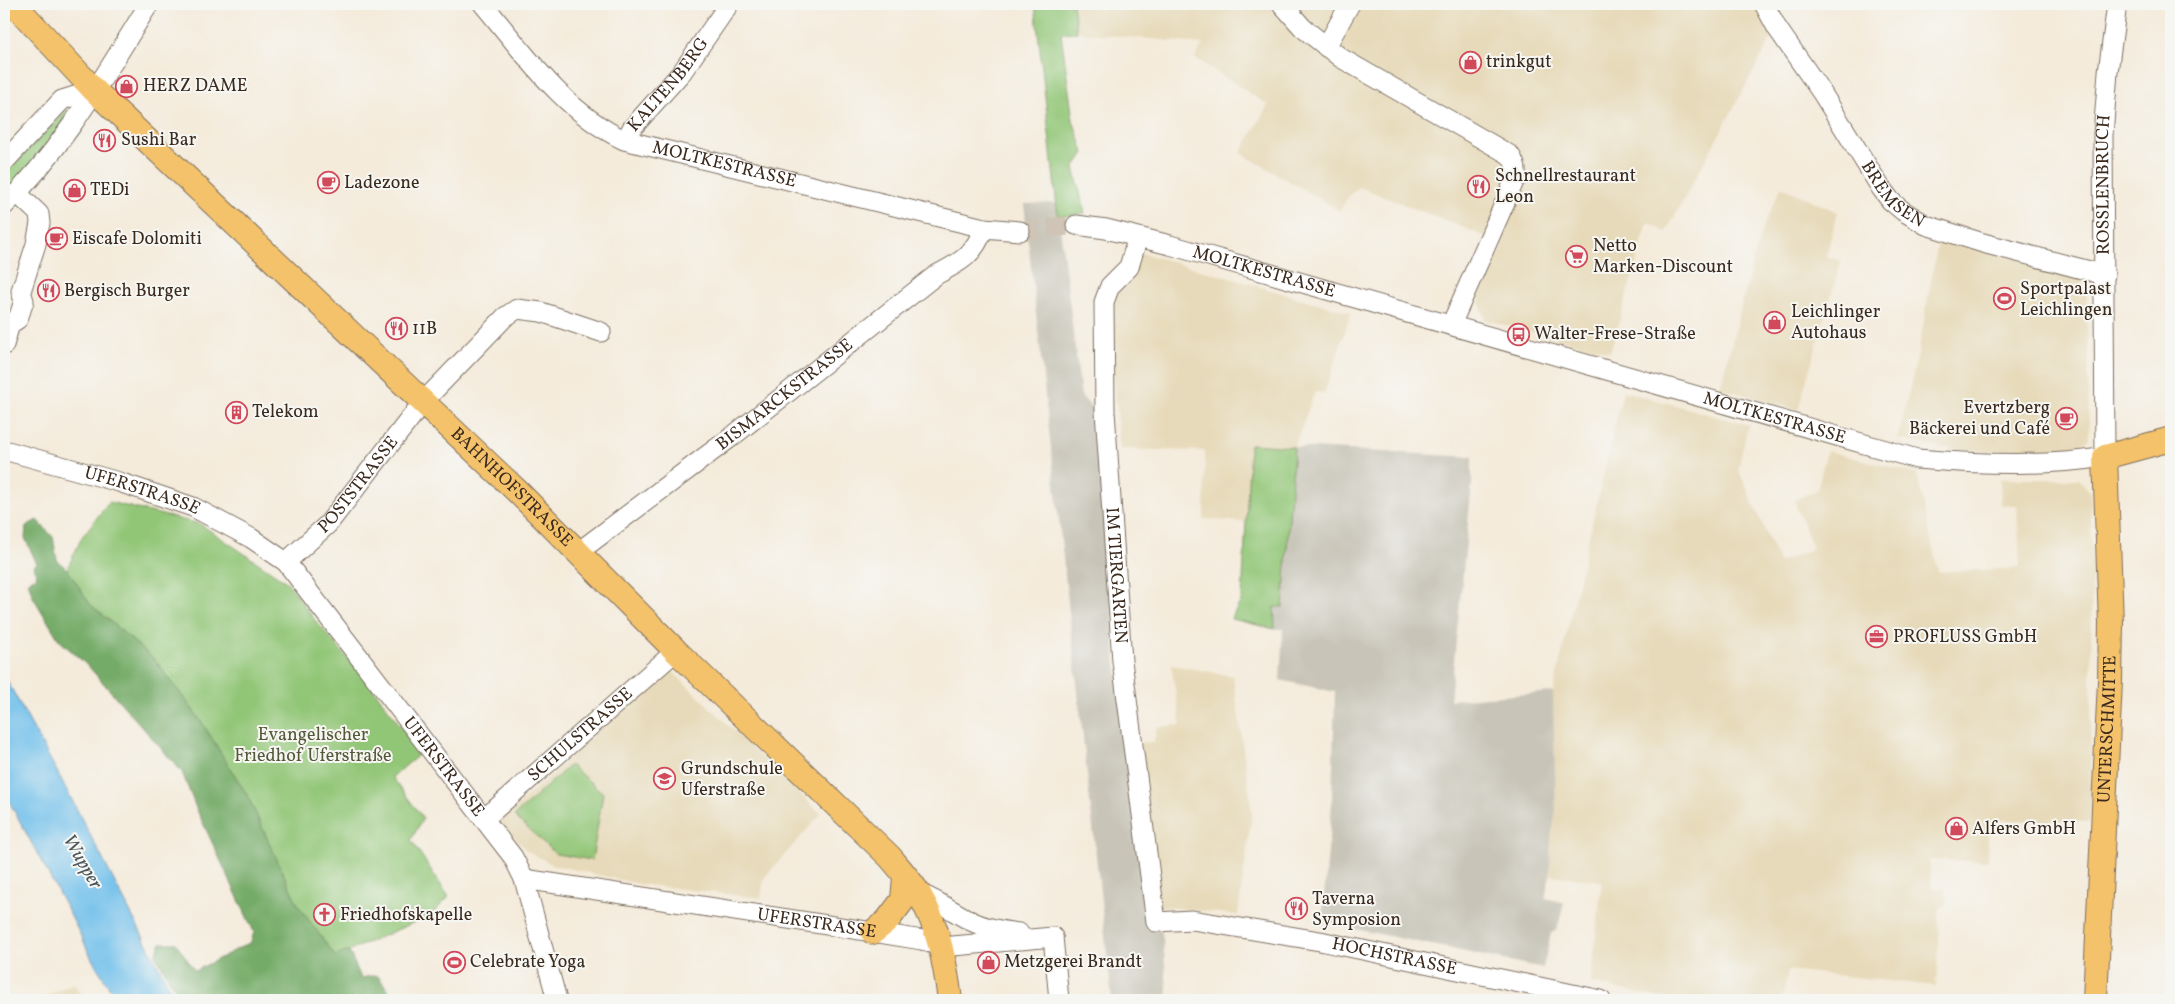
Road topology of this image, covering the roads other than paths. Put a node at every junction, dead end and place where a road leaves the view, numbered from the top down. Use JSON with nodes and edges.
{"nodes":[{"id":1,"x":14,"y":4,"type":"edge"},
{"id":2,"x":149,"y":4,"type":"edge"},
{"id":3,"x":483,"y":4,"type":"edge"},
{"id":4,"x":729,"y":4,"type":"edge"},
{"id":5,"x":1282,"y":4,"type":"edge"},
{"id":6,"x":1350,"y":4,"type":"edge"},
{"id":7,"x":1764,"y":4,"type":"edge"},
{"id":8,"x":2116,"y":4,"type":"edge"},
{"id":9,"x":1326,"y":47,"type":"junction"},
{"id":10,"x":94,"y":90,"type":"junction"},
{"id":11,"x":626,"y":140,"type":"junction"},
{"id":12,"x":4,"y":162,"type":"edge"},
{"id":13,"x":10,"y":199,"type":"edge"},
{"id":14,"x":1076,"y":225,"type":"tunnel mouth"},
{"id":15,"x":984,"y":228,"type":"junction"},
{"id":16,"x":1020,"y":231,"type":"tunnel mouth"},
{"id":17,"x":1138,"y":237,"type":"junction"},
{"id":18,"x":2105,"y":275,"type":"junction"},
{"id":19,"x":1451,"y":325,"type":"junction"},
{"id":20,"x":601,"y":332,"type":"dead end"},
{"id":21,"x":4,"y":345,"type":"edge"},
{"id":22,"x":423,"y":402,"type":"junction"},
{"id":23,"x":2171,"y":438,"type":"edge"},
{"id":24,"x":4,"y":450,"type":"edge"},
{"id":25,"x":2105,"y":457,"type":"junction"},
{"id":26,"x":577,"y":553,"type":"junction"},
{"id":27,"x":286,"y":562,"type":"junction"},
{"id":28,"x":676,"y":651,"type":"junction"},
{"id":29,"x":484,"y":819,"type":"junction"},
{"id":30,"x":524,"y":879,"type":"junction"},
{"id":31,"x":912,"y":884,"type":"junction"},
{"id":32,"x":1156,"y":922,"type":"joint"},
{"id":33,"x":872,"y":932,"type":"junction"},
{"id":34,"x":1053,"y":937,"type":"junction"},
{"id":35,"x":942,"y":947,"type":"junction"},
{"id":36,"x":557,"y":1000,"type":"edge"},
{"id":37,"x":950,"y":1000,"type":"edge"},
{"id":38,"x":1059,"y":1000,"type":"edge"},
{"id":39,"x":1601,"y":1000,"type":"edge"},
{"id":40,"x":2095,"y":1000,"type":"edge"}],
"edges":[{"from":1,"to":10,"type":"main road","name":"BAHNHOFSTRASSE"},
{"from":2,"to":10,"type":"street"},
{"from":3,"to":11,"type":"street","name":"MOLTKESTRASSE"},
{"from":4,"to":11,"type":"street","name":"KALTENBERG"},
{"from":5,"to":9,"type":"street"},
{"from":6,"to":9,"type":"street"},
{"from":7,"to":18,"type":"street","name":"BREMSEN"},
{"from":8,"to":18,"type":"street","name":"ROSSLENBRUCH"},
{"from":9,"to":19,"type":"street"},
{"from":10,"to":12,"type":"street"},
{"from":10,"to":13,"type":"street"},
{"from":10,"to":22,"type":"main road","name":"BAHNHOFSTRASSE"},
{"from":11,"to":15,"type":"street","name":"MOLTKESTRASSE"},
{"from":13,"to":21,"type":"street"},
{"from":14,"to":17,"type":"street","name":"MOLTKESTRASSE"},
{"from":15,"to":16,"type":"street","name":"MOLTKESTRASSE"},
{"from":15,"to":26,"type":"street","name":"BISMARCKSTRASSE"},
{"from":17,"to":19,"type":"street","name":"MOLTKESTRASSE"},
{"from":17,"to":32,"type":"street","name":"IM TIERGARTEN"},
{"from":18,"to":25,"type":"street","name":"ROSSLENBRUCH"},
{"from":19,"to":25,"type":"street","name":"MOLTKESTRASSE"},
{"from":20,"to":22,"type":"street","name":"POSTSTRASSE"},
{"from":22,"to":26,"type":"main road","name":"BAHNHOFSTRASSE"},
{"from":22,"to":27,"type":"street","name":"POSTSTRASSE"},
{"from":23,"to":25,"type":"main road"},
{"from":24,"to":27,"type":"street","name":"UFERSTRASSE"},
{"from":25,"to":40,"type":"main road","name":"UNTERSCHMITTE"},
{"from":26,"to":28,"type":"main road","name":"BAHNHOFSTRASSE"},
{"from":27,"to":29,"type":"street","name":"UFERSTRASSE"},
{"from":28,"to":29,"type":"street","name":"SCHULSTRASSE"},
{"from":28,"to":31,"type":"main road","name":"BAHNHOFSTRASSE"},
{"from":29,"to":30,"type":"street","name":"UFERSTRASSE"},
{"from":30,"to":33,"type":"street","name":"UFERSTRASSE"},
{"from":30,"to":36,"type":"street"},
{"from":31,"to":33,"type":"main road"},
{"from":31,"to":34,"type":"street","name":"BAHNHOFSTRASSE"},
{"from":31,"to":35,"type":"main road","name":"BAHNHOFSTRASSE"},
{"from":32,"to":39,"type":"street","name":"HOCHSTRASSE"},
{"from":33,"to":35,"type":"street","name":"UFERSTRASSE"},
{"from":34,"to":35,"type":"street"},
{"from":34,"to":38,"type":"street"},
{"from":35,"to":37,"type":"main road","name":"BAHNHOFSTRASSE"}]}
